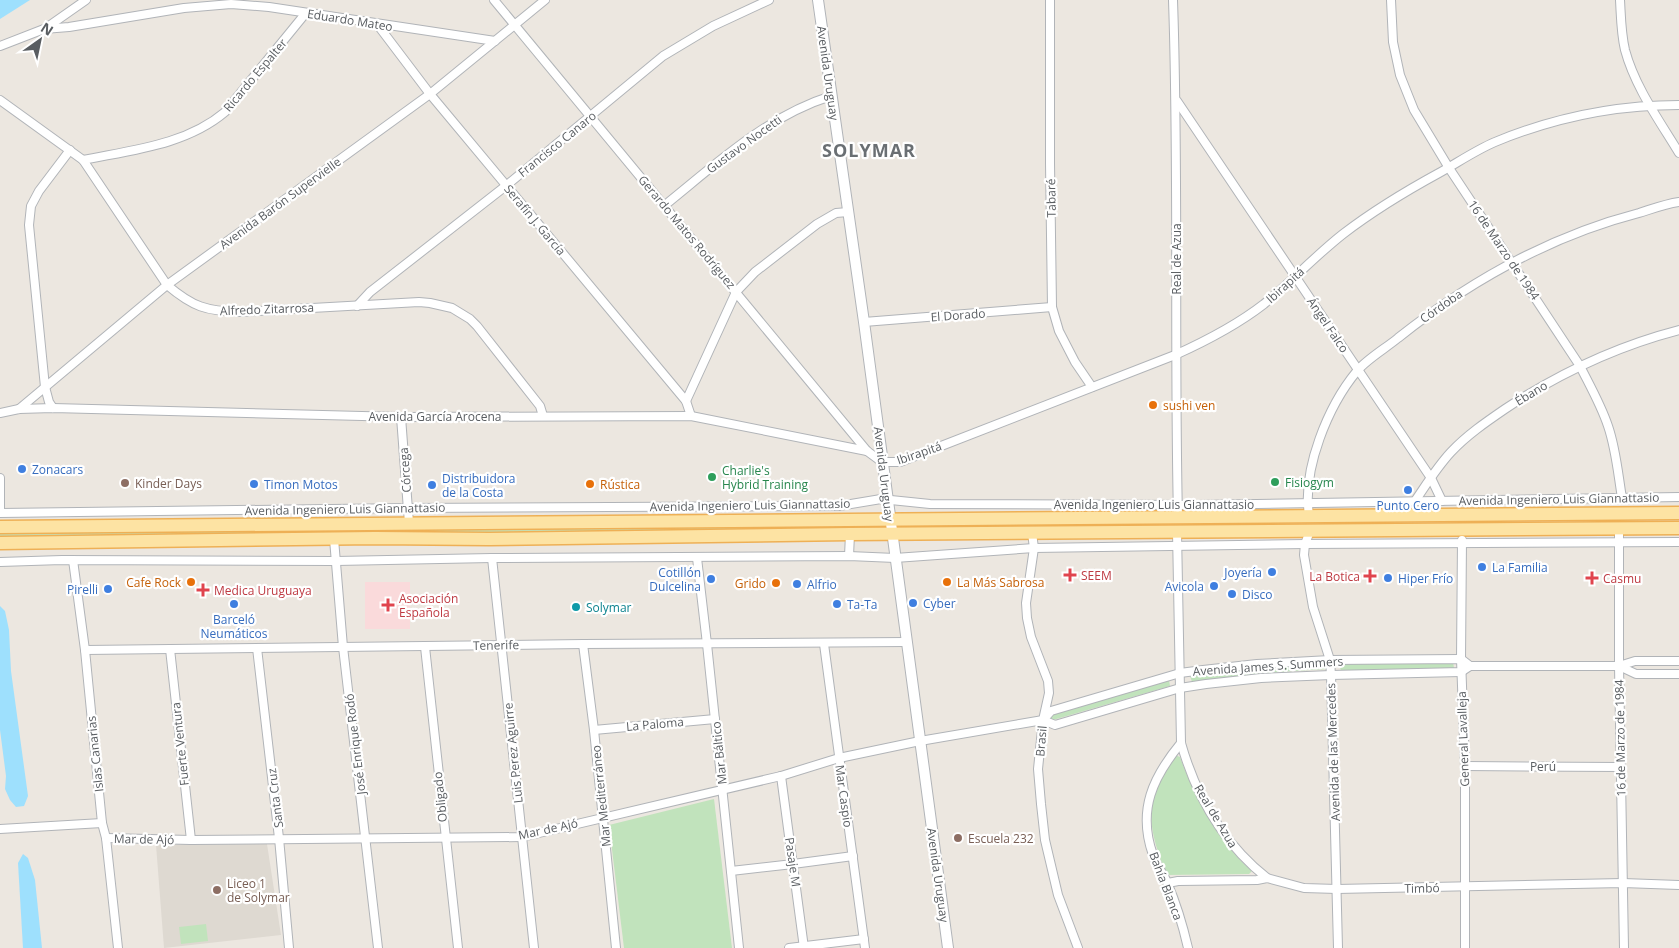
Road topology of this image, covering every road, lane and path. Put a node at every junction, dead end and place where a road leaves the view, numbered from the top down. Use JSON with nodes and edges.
{"nodes":[{"id":1,"x":86,"y":0,"type":"edge"},
{"id":2,"x":494,"y":0,"type":"edge"},
{"id":3,"x":545,"y":0,"type":"edge"},
{"id":4,"x":769,"y":0,"type":"edge"},
{"id":5,"x":818,"y":0,"type":"edge"},
{"id":6,"x":1050,"y":0,"type":"edge"},
{"id":7,"x":1173,"y":0,"type":"edge"},
{"id":8,"x":1391,"y":0,"type":"edge"},
{"id":9,"x":1620,"y":0,"type":"edge"},
{"id":10,"x":305,"y":14,"type":"junction"},
{"id":11,"x":65,"y":15,"type":"junction"},
{"id":12,"x":377,"y":24,"type":"junction"},
{"id":13,"x":515,"y":26,"type":"junction"},
{"id":14,"x":69,"y":27,"type":"junction"},
{"id":15,"x":44,"y":29,"type":"junction"},
{"id":16,"x":494,"y":41,"type":"junction"},
{"id":17,"x":0,"y":46,"type":"edge"},
{"id":18,"x":430,"y":94,"type":"junction"},
{"id":19,"x":831,"y":96,"type":"junction"},
{"id":20,"x":0,"y":100,"type":"edge"},
{"id":21,"x":1177,"y":101,"type":"junction"},
{"id":22,"x":1651,"y":106,"type":"junction"},
{"id":23,"x":1679,"y":106,"type":"edge"},
{"id":24,"x":590,"y":116,"type":"junction"},
{"id":25,"x":70,"y":150,"type":"junction"},
{"id":26,"x":1679,"y":153,"type":"edge"},
{"id":27,"x":83,"y":160,"type":"junction"},
{"id":28,"x":1449,"y":168,"type":"junction"},
{"id":29,"x":507,"y":185,"type":"junction"},
{"id":30,"x":1679,"y":202,"type":"edge"},
{"id":31,"x":665,"y":205,"type":"junction"},
{"id":32,"x":848,"y":212,"type":"junction"},
{"id":33,"x":1512,"y":263,"type":"junction"},
{"id":34,"x":1294,"y":276,"type":"junction"},
{"id":35,"x":167,"y":285,"type":"junction"},
{"id":36,"x":736,"y":292,"type":"junction"},
{"id":37,"x":357,"y":306,"type":"junction"},
{"id":38,"x":1052,"y":307,"type":"junction"},
{"id":39,"x":864,"y":322,"type":"junction"},
{"id":40,"x":1679,"y":330,"type":"edge"},
{"id":41,"x":1175,"y":354,"type":"junction"},
{"id":42,"x":1580,"y":366,"type":"junction"},
{"id":43,"x":1358,"y":370,"type":"junction"},
{"id":44,"x":45,"y":387,"type":"junction"},
{"id":45,"x":1092,"y":387,"type":"junction"},
{"id":46,"x":686,"y":401,"type":"junction"},
{"id":47,"x":53,"y":408,"type":"junction"},
{"id":48,"x":19,"y":409,"type":"junction"},
{"id":49,"x":0,"y":413,"type":"edge"},
{"id":50,"x":401,"y":416,"type":"junction"},
{"id":51,"x":543,"y":416,"type":"junction"},
{"id":52,"x":691,"y":416,"type":"junction"},
{"id":53,"x":867,"y":451,"type":"junction"},
{"id":54,"x":882,"y":462,"type":"junction"},
{"id":55,"x":0,"y":478,"type":"edge"},
{"id":56,"x":1430,"y":478,"type":"junction"},
{"id":57,"x":1679,"y":497,"type":"edge"},
{"id":58,"x":1622,"y":498,"type":"junction"},
{"id":59,"x":887,"y":499,"type":"junction"},
{"id":60,"x":1415,"y":501,"type":"junction"},
{"id":61,"x":1442,"y":501,"type":"junction"},
{"id":62,"x":408,"y":508,"type":"junction"},
{"id":63,"x":1308,"y":509,"type":"junction"},
{"id":64,"x":0,"y":511,"type":"edge"},
{"id":65,"x":1178,"y":511,"type":"junction"},
{"id":66,"x":1679,"y":513,"type":"edge"},
{"id":67,"x":890,"y":520,"type":"junction"},
{"id":68,"x":408,"y":523,"type":"junction"},
{"id":69,"x":0,"y":527,"type":"edge"},
{"id":70,"x":1619,"y":528,"type":"junction"},
{"id":71,"x":1679,"y":528,"type":"edge"},
{"id":72,"x":1462,"y":529,"type":"junction"},
{"id":73,"x":1310,"y":531,"type":"junction"},
{"id":74,"x":1177,"y":532,"type":"junction"},
{"id":75,"x":1032,"y":533,"type":"junction"},
{"id":76,"x":850,"y":534,"type":"junction"},
{"id":77,"x":892,"y":535,"type":"junction"},
{"id":78,"x":334,"y":539,"type":"junction"},
{"id":79,"x":0,"y":542,"type":"edge"},
{"id":80,"x":1679,"y":542,"type":"edge"},
{"id":81,"x":1462,"y":543,"type":"junction"},
{"id":82,"x":1618,"y":543,"type":"junction"},
{"id":83,"x":1305,"y":544,"type":"junction"},
{"id":84,"x":1178,"y":546,"type":"junction"},
{"id":85,"x":1034,"y":548,"type":"junction"},
{"id":86,"x":849,"y":556,"type":"junction"},
{"id":87,"x":492,"y":558,"type":"junction"},
{"id":88,"x":697,"y":558,"type":"junction"},
{"id":89,"x":895,"y":558,"type":"junction"},
{"id":90,"x":73,"y":560,"type":"junction"},
{"id":91,"x":336,"y":561,"type":"junction"},
{"id":92,"x":0,"y":562,"type":"edge"},
{"id":93,"x":906,"y":642,"type":"junction"},
{"id":94,"x":583,"y":644,"type":"junction"},
{"id":95,"x":708,"y":644,"type":"junction"},
{"id":96,"x":824,"y":644,"type":"junction"},
{"id":97,"x":502,"y":645,"type":"junction"},
{"id":98,"x":343,"y":646,"type":"junction"},
{"id":99,"x":425,"y":647,"type":"junction"},
{"id":100,"x":257,"y":648,"type":"junction"},
{"id":101,"x":170,"y":649,"type":"junction"},
{"id":102,"x":85,"y":650,"type":"junction"},
{"id":103,"x":1461,"y":659,"type":"junction"},
{"id":104,"x":1330,"y":660,"type":"junction"},
{"id":105,"x":1679,"y":661,"type":"edge"},
{"id":106,"x":1470,"y":666,"type":"junction"},
{"id":107,"x":1619,"y":666,"type":"junction"},
{"id":108,"x":1461,"y":672,"type":"junction"},
{"id":109,"x":1180,"y":673,"type":"junction"},
{"id":110,"x":1679,"y":674,"type":"edge"},
{"id":111,"x":1331,"y":675,"type":"junction"},
{"id":112,"x":1180,"y":688,"type":"junction"},
{"id":113,"x":715,"y":719,"type":"junction"},
{"id":114,"x":1043,"y":720,"type":"junction"},
{"id":115,"x":594,"y":730,"type":"junction"},
{"id":116,"x":920,"y":741,"type":"junction"},
{"id":117,"x":1181,"y":743,"type":"junction"},
{"id":118,"x":839,"y":758,"type":"junction"},
{"id":119,"x":1465,"y":766,"type":"junction"},
{"id":120,"x":1621,"y":767,"type":"junction"},
{"id":121,"x":781,"y":776,"type":"junction"},
{"id":122,"x":722,"y":789,"type":"junction"},
{"id":123,"x":603,"y":817,"type":"junction"},
{"id":124,"x":102,"y":823,"type":"junction"},
{"id":125,"x":0,"y":829,"type":"edge"},
{"id":126,"x":365,"y":837,"type":"junction"},
{"id":127,"x":444,"y":837,"type":"junction"},
{"id":128,"x":522,"y":837,"type":"junction"},
{"id":129,"x":106,"y":838,"type":"junction"},
{"id":130,"x":280,"y":838,"type":"junction"},
{"id":131,"x":191,"y":840,"type":"junction"},
{"id":132,"x":853,"y":856,"type":"junction"},
{"id":133,"x":793,"y":864,"type":"junction"},
{"id":134,"x":731,"y":871,"type":"junction"},
{"id":135,"x":1267,"y":878,"type":"junction"},
{"id":136,"x":1168,"y":883,"type":"junction"},
{"id":137,"x":1623,"y":883,"type":"junction"},
{"id":138,"x":1679,"y":885,"type":"edge"},
{"id":139,"x":1466,"y":887,"type":"junction"},
{"id":140,"x":1337,"y":889,"type":"junction"},
{"id":141,"x":864,"y":939,"type":"junction"},
{"id":142,"x":804,"y":947,"type":"edge"},
{"id":143,"x":118,"y":948,"type":"edge"},
{"id":144,"x":289,"y":948,"type":"edge"},
{"id":145,"x":378,"y":948,"type":"edge"},
{"id":146,"x":458,"y":948,"type":"edge"},
{"id":147,"x":534,"y":948,"type":"edge"},
{"id":148,"x":616,"y":948,"type":"edge"},
{"id":149,"x":739,"y":948,"type":"edge"},
{"id":150,"x":789,"y":948,"type":"edge"},
{"id":151,"x":865,"y":948,"type":"edge"},
{"id":152,"x":948,"y":948,"type":"edge"},
{"id":153,"x":1078,"y":948,"type":"edge"},
{"id":154,"x":1188,"y":948,"type":"edge"},
{"id":155,"x":1338,"y":948,"type":"edge"},
{"id":156,"x":1465,"y":948,"type":"edge"},
{"id":157,"x":1624,"y":948,"type":"edge"}],
"edges":[{"from":1,"to":11,"type":"street"},
{"from":2,"to":13,"type":"street","name":"Gerardo Matos Rodríguez"},
{"from":3,"to":13,"type":"street","name":"Avenida Barón Supervielle"},
{"from":4,"to":24,"type":"street","name":"Francisco Canaro"},
{"from":5,"to":19,"type":"street","name":"Avenida Uruguay"},
{"from":6,"to":38,"type":"street","name":"Tabaré"},
{"from":7,"to":21,"type":"street","name":"Real de Azua"},
{"from":8,"to":28,"type":"street","name":"16 de Marzo de 1984"},
{"from":9,"to":22,"type":"street"},
{"from":10,"to":12,"type":"street","name":"Eduardo Mateo"},
{"from":10,"to":14,"type":"street","name":"Eduardo Mateo"},
{"from":10,"to":27,"type":"street","name":"Ricardo Espalter"},
{"from":11,"to":14,"type":"street"},
{"from":11,"to":15,"type":"street"},
{"from":12,"to":16,"type":"street","name":"Eduardo Mateo"},
{"from":12,"to":18,"type":"street","name":"Serafín J. García"},
{"from":13,"to":16,"type":"street","name":"Avenida Barón Supervielle"},
{"from":13,"to":24,"type":"street","name":"Gerardo Matos Rodríguez"},
{"from":14,"to":15,"type":"street","name":"Eduardo Mateo"},
{"from":15,"to":17,"type":"street","name":"Eduardo Mateo"},
{"from":16,"to":18,"type":"street","name":"Avenida Barón Supervielle"},
{"from":18,"to":29,"type":"street","name":"Serafín J. García"},
{"from":18,"to":35,"type":"street","name":"Avenida Barón Supervielle"},
{"from":19,"to":31,"type":"street","name":"Gustavo Nocetti"},
{"from":19,"to":32,"type":"street","name":"Avenida Uruguay"},
{"from":20,"to":25,"type":"street","name":"Alfredo Zitarrosa"},
{"from":21,"to":34,"type":"street","name":"Ángel Falco"},
{"from":21,"to":41,"type":"street","name":"Real de Azua"},
{"from":22,"to":23,"type":"street","name":"Ibirapitá"},
{"from":22,"to":26,"type":"street"},
{"from":22,"to":28,"type":"street","name":"Ibirapitá"},
{"from":24,"to":29,"type":"street","name":"Francisco Canaro"},
{"from":24,"to":31,"type":"street","name":"Gerardo Matos Rodríguez"},
{"from":25,"to":27,"type":"street","name":"Alfredo Zitarrosa"},
{"from":25,"to":44,"type":"street"},
{"from":27,"to":35,"type":"street","name":"Alfredo Zitarrosa"},
{"from":28,"to":33,"type":"street","name":"16 de Marzo de 1984"},
{"from":28,"to":34,"type":"street","name":"Ibirapitá"},
{"from":29,"to":37,"type":"street","name":"Francisco Canaro"},
{"from":29,"to":46,"type":"street","name":"Serafín J. García"},
{"from":30,"to":33,"type":"street","name":"Córdoba"},
{"from":31,"to":36,"type":"street","name":"Gerardo Matos Rodríguez"},
{"from":32,"to":36,"type":"street"},
{"from":32,"to":39,"type":"street","name":"Avenida Uruguay"},
{"from":33,"to":42,"type":"street","name":"16 de Marzo de 1984"},
{"from":33,"to":43,"type":"street","name":"Córdoba"},
{"from":34,"to":41,"type":"street","name":"Ibirapitá"},
{"from":34,"to":43,"type":"street","name":"Ángel Falco"},
{"from":35,"to":37,"type":"street","name":"Alfredo Zitarrosa"},
{"from":35,"to":44,"type":"street","name":"Avenida Barón Supervielle"},
{"from":36,"to":46,"type":"street"},
{"from":36,"to":53,"type":"street","name":"Gerardo Matos Rodríguez"},
{"from":37,"to":51,"type":"street","name":"Alfredo Zitarrosa"},
{"from":38,"to":39,"type":"street","name":"El Dorado"},
{"from":38,"to":45,"type":"street","name":"Tabaré"},
{"from":39,"to":54,"type":"street","name":"Avenida Uruguay"},
{"from":40,"to":42,"type":"street","name":"Ébano"},
{"from":41,"to":45,"type":"street","name":"Ibirapitá"},
{"from":41,"to":65,"type":"street","name":"Real de Azua"},
{"from":42,"to":56,"type":"street","name":"Ébano"},
{"from":42,"to":58,"type":"street","name":"16 de Marzo de 1984"},
{"from":43,"to":56,"type":"street","name":"Ángel Falco"},
{"from":43,"to":63,"type":"street","name":"Córdoba"},
{"from":44,"to":47,"type":"street"},
{"from":44,"to":48,"type":"street","name":"Avenida Barón Supervielle"},
{"from":45,"to":54,"type":"street","name":"Ibirapitá"},
{"from":46,"to":52,"type":"street","name":"Serafín J. García"},
{"from":47,"to":48,"type":"street","name":"Avenida García Arocena"},
{"from":47,"to":50,"type":"street","name":"Avenida García Arocena"},
{"from":48,"to":49,"type":"street","name":"Avenida García Arocena"},
{"from":50,"to":51,"type":"street","name":"Avenida García Arocena"},
{"from":50,"to":62,"type":"street","name":"Córcega"},
{"from":51,"to":52,"type":"street","name":"Avenida García Arocena"},
{"from":52,"to":53,"type":"street","name":"Avenida García Arocena"},
{"from":53,"to":54,"type":"street","name":"Gerardo Matos Rodríguez"},
{"from":54,"to":59,"type":"street","name":"Avenida Uruguay"},
{"from":55,"to":64,"type":"street"},
{"from":56,"to":60,"type":"street","name":"Ébano"},
{"from":56,"to":61,"type":"street","name":"Ángel Falco"},
{"from":57,"to":58,"type":"street","name":"Avenida Ingeniero Luis Giannattasio"},
{"from":58,"to":61,"type":"street","name":"Avenida Ingeniero Luis Giannattasio"},
{"from":59,"to":62,"type":"street","name":"Avenida Ingeniero Luis Giannattasio"},
{"from":59,"to":65,"type":"street","name":"Avenida Ingeniero Luis Giannattasio"},
{"from":59,"to":67,"type":"street","name":"Avenida Uruguay"},
{"from":60,"to":61,"type":"street","name":"Avenida Ingeniero Luis Giannattasio"},
{"from":60,"to":63,"type":"street","name":"Avenida Ingeniero Luis Giannattasio"},
{"from":62,"to":64,"type":"street","name":"Avenida Ingeniero Luis Giannattasio"},
{"from":62,"to":68,"type":"street","name":"Córcega"},
{"from":63,"to":65,"type":"main road","name":"Avenida Ingeniero Luis Giannattasio"},
{"from":63,"to":66,"type":"main road","name":"Avenida Ingeniero Luis Giannattasio"},
{"from":65,"to":67,"type":"main road","name":"Avenida Ingeniero Luis Giannattasio"},
{"from":67,"to":68,"type":"main road","name":"Avenida Ingeniero Luis Giannattasio"},
{"from":67,"to":77,"type":"street","name":"Avenida Uruguay"},
{"from":68,"to":69,"type":"main road","name":"Avenida Ingeniero Luis Giannattasio"},
{"from":70,"to":71,"type":"main road"},
{"from":70,"to":72,"type":"main road"},
{"from":70,"to":82,"type":"street","name":"16 de Marzo de 1984"},
{"from":72,"to":73,"type":"main road"},
{"from":72,"to":81,"type":"street","name":"General Lavalleja"},
{"from":73,"to":74,"type":"main road"},
{"from":73,"to":83,"type":"street","name":"Avenida de las Mercedes"},
{"from":74,"to":75,"type":"main road"},
{"from":74,"to":84,"type":"street","name":"Real de Azua"},
{"from":75,"to":77,"type":"main road"},
{"from":75,"to":85,"type":"street","name":"Brasil"},
{"from":76,"to":77,"type":"main road"},
{"from":76,"to":78,"type":"main road"},
{"from":76,"to":86,"type":"street"},
{"from":77,"to":89,"type":"street","name":"Avenida Uruguay"},
{"from":78,"to":79,"type":"main road"},
{"from":78,"to":91,"type":"street","name":"José Enrique Rodó"},
{"from":80,"to":82,"type":"street"},
{"from":81,"to":82,"type":"street"},
{"from":81,"to":83,"type":"street"},
{"from":81,"to":103,"type":"street","name":"General Lavalleja"},
{"from":82,"to":107,"type":"street","name":"16 de Marzo de 1984"},
{"from":83,"to":84,"type":"street"},
{"from":83,"to":104,"type":"street","name":"Avenida de las Mercedes"},
{"from":84,"to":85,"type":"street"},
{"from":84,"to":109,"type":"street","name":"Real de Azua"},
{"from":85,"to":89,"type":"street"},
{"from":85,"to":114,"type":"street","name":"Brasil"},
{"from":86,"to":88,"type":"street"},
{"from":86,"to":89,"type":"street"},
{"from":87,"to":88,"type":"street"},
{"from":87,"to":91,"type":"street"},
{"from":87,"to":97,"type":"street","name":"Luis Perez Aguirre"},
{"from":88,"to":95,"type":"street","name":"Mar Báltico"},
{"from":89,"to":93,"type":"street","name":"Avenida Uruguay"},
{"from":90,"to":91,"type":"street"},
{"from":90,"to":92,"type":"street"},
{"from":90,"to":102,"type":"street","name":"Islas Canarias"},
{"from":91,"to":98,"type":"street","name":"José Enrique Rodó"},
{"from":93,"to":96,"type":"street","name":"Tenerife"},
{"from":93,"to":116,"type":"street","name":"Avenida Uruguay"},
{"from":94,"to":95,"type":"street","name":"Tenerife"},
{"from":94,"to":97,"type":"street","name":"Tenerife"},
{"from":94,"to":115,"type":"street","name":"Mar Mediterráneo"},
{"from":95,"to":96,"type":"street","name":"Tenerife"},
{"from":95,"to":113,"type":"street","name":"Mar Báltico"},
{"from":96,"to":118,"type":"street","name":"Mar Caspio"},
{"from":97,"to":99,"type":"street","name":"Tenerife"},
{"from":97,"to":128,"type":"street","name":"Luis Perez Aguirre"},
{"from":98,"to":99,"type":"street","name":"Tenerife"},
{"from":98,"to":100,"type":"street","name":"Tenerife"},
{"from":98,"to":126,"type":"street","name":"José Enrique Rodó"},
{"from":99,"to":127,"type":"street","name":"Obligado"},
{"from":100,"to":101,"type":"street","name":"Tenerife"},
{"from":100,"to":130,"type":"street","name":"Santa Cruz"},
{"from":101,"to":102,"type":"street","name":"Tenerife"},
{"from":101,"to":131,"type":"street","name":"Fuerte Ventura"},
{"from":102,"to":124,"type":"street","name":"Islas Canarias"},
{"from":103,"to":104,"type":"street","name":"Avenida James S. Summers"},
{"from":103,"to":106,"type":"street"},
{"from":103,"to":108,"type":"street","name":"General Lavalleja"},
{"from":104,"to":109,"type":"street","name":"Avenida James S. Summers"},
{"from":104,"to":111,"type":"street","name":"Avenida de las Mercedes"},
{"from":105,"to":107,"type":"street"},
{"from":106,"to":107,"type":"street"},
{"from":106,"to":108,"type":"street"},
{"from":107,"to":110,"type":"street"},
{"from":107,"to":120,"type":"street","name":"16 de Marzo de 1984"},
{"from":108,"to":111,"type":"street","name":"Avenida James S. Summers"},
{"from":108,"to":119,"type":"street","name":"General Lavalleja"},
{"from":109,"to":112,"type":"street","name":"Real de Azua"},
{"from":109,"to":114,"type":"street","name":"Avenida James S. Summers"},
{"from":111,"to":112,"type":"street","name":"Avenida James S. Summers"},
{"from":111,"to":140,"type":"street","name":"Avenida de las Mercedes"},
{"from":112,"to":114,"type":"street","name":"Avenida James S. Summers"},
{"from":112,"to":117,"type":"street","name":"Real de Azua"},
{"from":113,"to":115,"type":"street","name":"La Paloma"},
{"from":113,"to":122,"type":"street","name":"Mar Báltico"},
{"from":114,"to":116,"type":"street","name":"Avenida James S. Summers"},
{"from":114,"to":153,"type":"street","name":"Brasil"},
{"from":115,"to":123,"type":"street","name":"Mar Mediterráneo"},
{"from":116,"to":118,"type":"street","name":"Mar de Ajó"},
{"from":116,"to":152,"type":"street","name":"Avenida Uruguay"},
{"from":117,"to":135,"type":"street","name":"Real de Azua"},
{"from":117,"to":136,"type":"street","name":"Bahía Blanca"},
{"from":118,"to":121,"type":"street","name":"Mar de Ajó"},
{"from":118,"to":132,"type":"street","name":"Mar Caspio"},
{"from":119,"to":120,"type":"street","name":"Perú"},
{"from":119,"to":139,"type":"street","name":"General Lavalleja"},
{"from":120,"to":137,"type":"street","name":"16 de Marzo de 1984"},
{"from":121,"to":122,"type":"street","name":"Mar de Ajó"},
{"from":121,"to":133,"type":"street","name":"Pasaje M"},
{"from":122,"to":123,"type":"street","name":"Mar de Ajó"},
{"from":122,"to":134,"type":"street","name":"Mar Báltico"},
{"from":123,"to":128,"type":"street","name":"Mar de Ajó"},
{"from":123,"to":148,"type":"street","name":"Mar Mediterráneo"},
{"from":124,"to":125,"type":"street","name":"Mar de Ajó"},
{"from":124,"to":129,"type":"street","name":"Islas Canarias"},
{"from":126,"to":127,"type":"street","name":"Mar de Ajó"},
{"from":126,"to":130,"type":"street","name":"Mar de Ajó"},
{"from":126,"to":145,"type":"street","name":"José Enrique Rodó"},
{"from":127,"to":128,"type":"street","name":"Mar de Ajó"},
{"from":127,"to":146,"type":"street","name":"Obligado"},
{"from":128,"to":147,"type":"street","name":"Luis Perez Aguirre"},
{"from":129,"to":131,"type":"street","name":"Mar de Ajó"},
{"from":129,"to":143,"type":"street","name":"Islas Canarias"},
{"from":130,"to":131,"type":"street","name":"Mar de Ajó"},
{"from":130,"to":144,"type":"street","name":"Santa Cruz"},
{"from":132,"to":133,"type":"street"},
{"from":132,"to":141,"type":"street","name":"Mar Caspio"},
{"from":133,"to":134,"type":"street"},
{"from":133,"to":142,"type":"street","name":"Pasaje M"},
{"from":134,"to":149,"type":"street","name":"Mar Báltico"},
{"from":135,"to":136,"type":"street","name":"Timbó"},
{"from":135,"to":140,"type":"street","name":"Timbó"},
{"from":136,"to":154,"type":"street","name":"Bahía Blanca"},
{"from":137,"to":138,"type":"street","name":"Timbó"},
{"from":137,"to":139,"type":"street","name":"Timbó"},
{"from":137,"to":157,"type":"street","name":"16 de Marzo de 1984"},
{"from":139,"to":140,"type":"street","name":"Timbó"},
{"from":139,"to":156,"type":"street","name":"General Lavalleja"},
{"from":140,"to":155,"type":"street","name":"Avenida de las Mercedes"},
{"from":141,"to":142,"type":"street"},
{"from":141,"to":151,"type":"street","name":"Mar Caspio"},
{"from":142,"to":150,"type":"street"}]}
